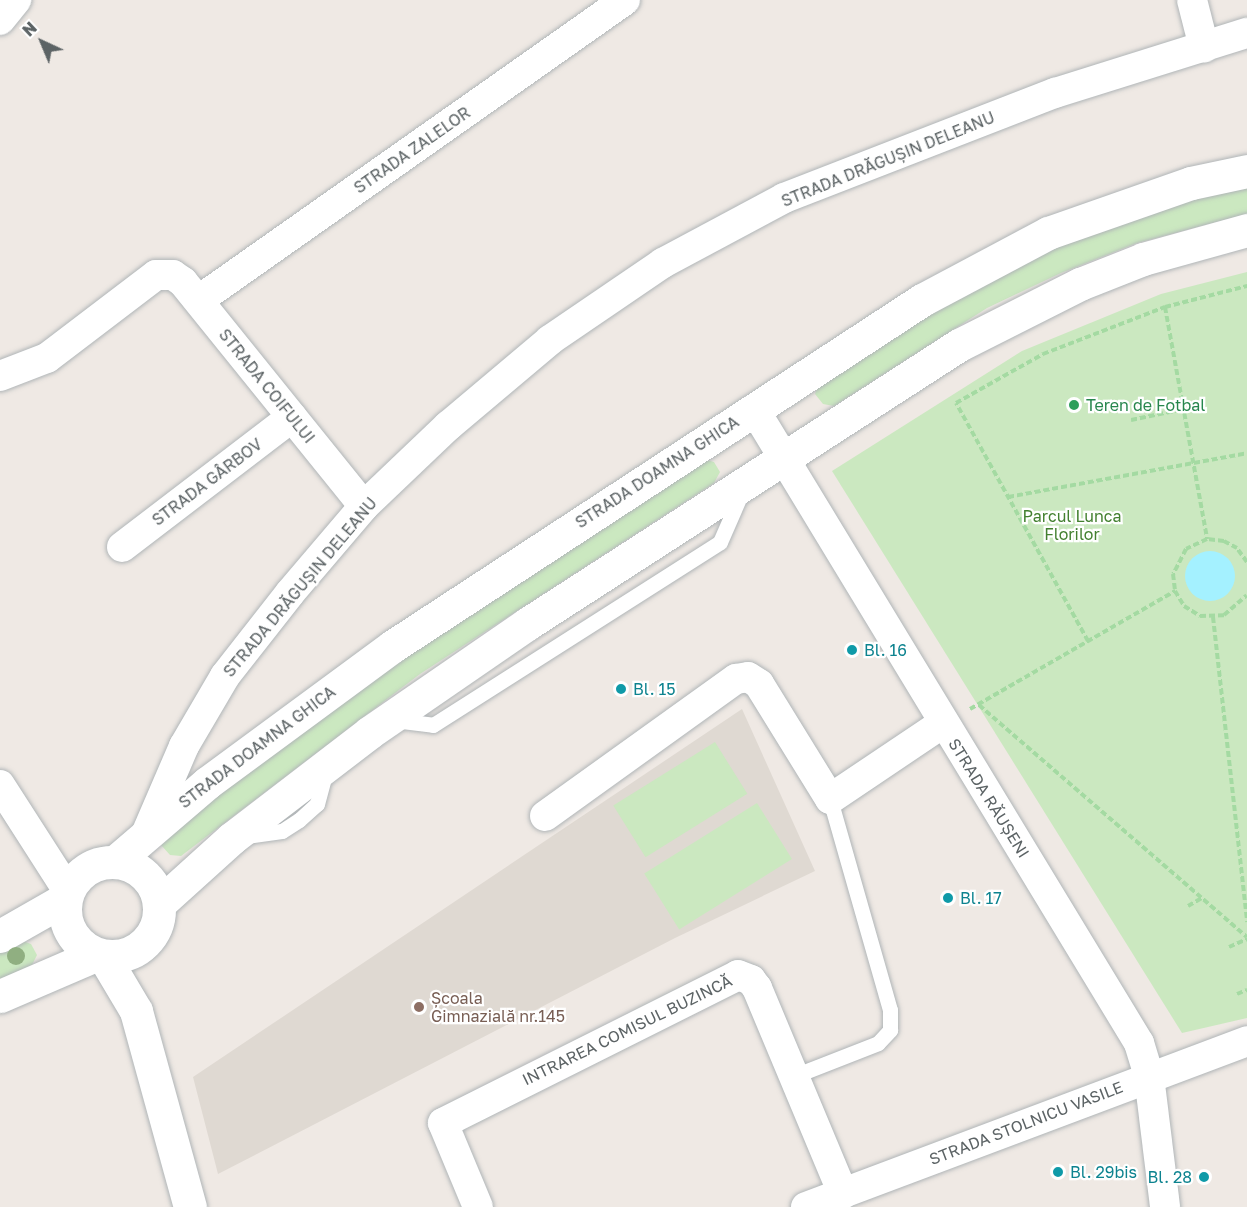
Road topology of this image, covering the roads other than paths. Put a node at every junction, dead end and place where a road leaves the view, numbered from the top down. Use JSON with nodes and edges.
{"nodes":[{"id":1,"x":16,"y":0,"type":"edge"},
{"id":2,"x":625,"y":0,"type":"edge"},
{"id":3,"x":1192,"y":0,"type":"edge"},
{"id":4,"x":0,"y":20,"type":"edge"},
{"id":5,"x":1247,"y":33,"type":"edge"},
{"id":6,"x":1204,"y":47,"type":"junction"},
{"id":7,"x":1247,"y":171,"type":"edge"},
{"id":8,"x":1247,"y":230,"type":"edge"},
{"id":9,"x":199,"y":300,"type":"junction"},
{"id":10,"x":0,"y":376,"type":"edge"},
{"id":11,"x":754,"y":409,"type":"junction"},
{"id":12,"x":292,"y":417,"type":"junction"},
{"id":13,"x":784,"y":457,"type":"junction"},
{"id":14,"x":364,"y":506,"type":"junction"},
{"id":15,"x":122,"y":547,"type":"dead end"},
{"id":16,"x":943,"y":723,"type":"junction"},
{"id":17,"x":0,"y":785,"type":"edge"},
{"id":18,"x":830,"y":799,"type":"junction"},
{"id":19,"x":545,"y":816,"type":"dead end"},
{"id":20,"x":147,"y":832,"type":"junction"},
{"id":21,"x":116,"y":861,"type":"junction"},
{"id":22,"x":67,"y":895,"type":"junction"},
{"id":23,"x":160,"y":903,"type":"junction"},
{"id":24,"x":0,"y":936,"type":"edge"},
{"id":25,"x":142,"y":945,"type":"junction"},
{"id":26,"x":100,"y":956,"type":"junction"},
{"id":27,"x":0,"y":996,"type":"edge"},
{"id":28,"x":136,"y":1011,"type":"junction"},
{"id":29,"x":1247,"y":1041,"type":"edge"},
{"id":30,"x":795,"y":1076,"type":"junction"},
{"id":31,"x":1149,"y":1076,"type":"junction"},
{"id":32,"x":846,"y":1200,"type":"edge"},
{"id":33,"x":190,"y":1207,"type":"edge"},
{"id":34,"x":478,"y":1207,"type":"edge"},
{"id":35,"x":806,"y":1207,"type":"edge"},
{"id":36,"x":1165,"y":1207,"type":"edge"}],
"edges":[{"from":1,"to":4,"type":"street"},
{"from":2,"to":9,"type":"street","name":"STRADA ZALELOR"},
{"from":3,"to":6,"type":"street"},
{"from":5,"to":6,"type":"street","name":"STRADA DRĂGUȘIN DELEANU"},
{"from":6,"to":14,"type":"street","name":"STRADA DRĂGUȘIN DELEANU"},
{"from":7,"to":11,"type":"main road","name":"STRADA DOAMNA GHICA"},
{"from":8,"to":13,"type":"main road"},
{"from":9,"to":10,"type":"street","name":"STRADA COIFULUI"},
{"from":9,"to":12,"type":"street","name":"STRADA COIFULUI"},
{"from":11,"to":13,"type":"street","name":"STRADA RĂUȘENI"},
{"from":11,"to":20,"type":"main road","name":"STRADA DOAMNA GHICA"},
{"from":12,"to":14,"type":"street","name":"STRADA COIFULUI"},
{"from":12,"to":15,"type":"street","name":"STRADA GÂRBOV"},
{"from":13,"to":16,"type":"street","name":"STRADA RĂUȘENI"},
{"from":13,"to":23,"type":"main road"},
{"from":14,"to":20,"type":"street","name":"STRADA DRĂGUȘIN DELEANU"},
{"from":16,"to":18,"type":"street"},
{"from":16,"to":31,"type":"street","name":"STRADA RĂUȘENI"},
{"from":17,"to":22,"type":"street"},
{"from":18,"to":19,"type":"street"},
{"from":18,"to":30,"type":"lane"},
{"from":20,"to":21,"type":"main road","name":"STRADA DOAMNA GHICA"},
{"from":21,"to":22,"type":"main road","name":"STRADA DOAMNA GHICA"},
{"from":21,"to":23,"type":"main road"},
{"from":22,"to":24,"type":"main road","name":"STRADA DOAMNA GHICA"},
{"from":22,"to":26,"type":"main road"},
{"from":23,"to":25,"type":"main road"},
{"from":25,"to":26,"type":"main road"},
{"from":25,"to":28,"type":"main road"},
{"from":26,"to":27,"type":"main road"},
{"from":26,"to":28,"type":"main road"},
{"from":28,"to":33,"type":"main road"},
{"from":29,"to":31,"type":"street","name":"STRADA STOLNICU VASILE"},
{"from":30,"to":32,"type":"street","name":"INTRAREA COMISUL BUZINCĂ"},
{"from":30,"to":34,"type":"street","name":"INTRAREA COMISUL BUZINCĂ"},
{"from":31,"to":32,"type":"street","name":"STRADA STOLNICU VASILE"},
{"from":31,"to":36,"type":"street","name":"STRADA RĂUȘENI"},
{"from":32,"to":35,"type":"street","name":"STRADA STOLNICU VASILE"}]}
